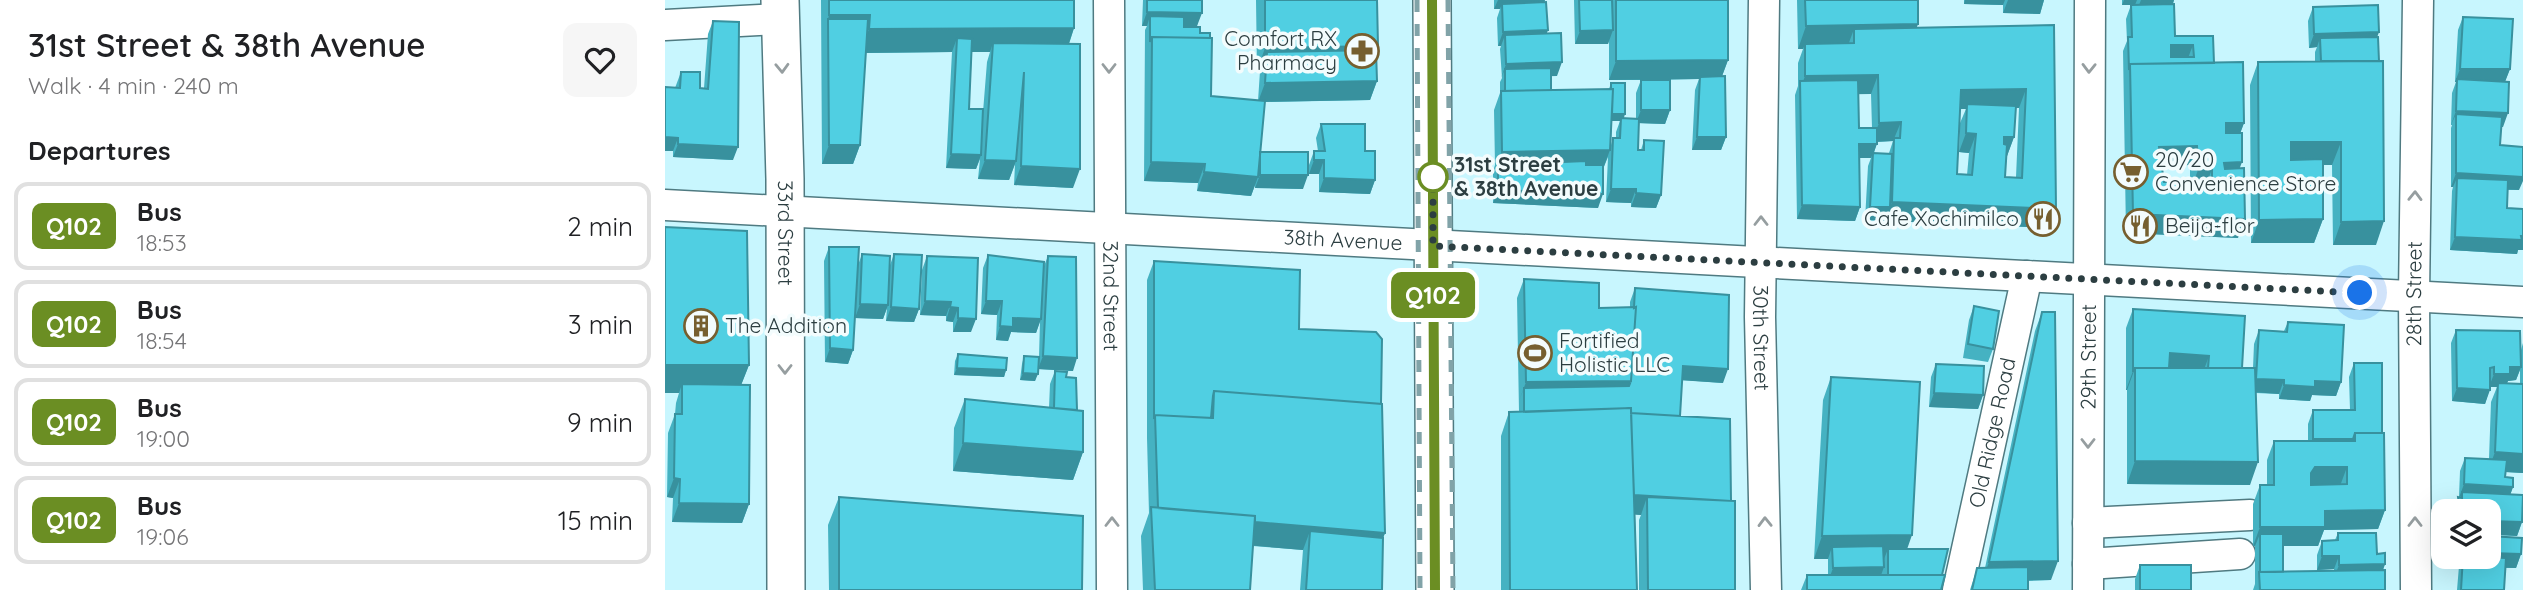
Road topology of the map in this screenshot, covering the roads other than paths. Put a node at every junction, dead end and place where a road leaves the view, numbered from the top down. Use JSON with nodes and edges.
{"nodes":[{"id":1,"x":1109,"y":0,"type":"edge"},
{"id":2,"x":1432,"y":0,"type":"edge"},
{"id":3,"x":1764,"y":0,"type":"edge"},
{"id":4,"x":2090,"y":0,"type":"edge"},
{"id":5,"x":2418,"y":0,"type":"edge"},
{"id":6,"x":780,"y":10,"type":"edge"},
{"id":7,"x":665,"y":25,"type":"edge"},
{"id":8,"x":665,"y":205,"type":"edge"},
{"id":9,"x":785,"y":211,"type":"junction"},
{"id":10,"x":1110,"y":228,"type":"junction"},
{"id":11,"x":1433,"y":246,"type":"junction"},
{"id":12,"x":1761,"y":261,"type":"junction"},
{"id":13,"x":2027,"y":276,"type":"junction"},
{"id":14,"x":2087,"y":279,"type":"junction"},
{"id":15,"x":2414,"y":296,"type":"junction"},
{"id":16,"x":2523,"y":302,"type":"edge"},
{"id":17,"x":2250,"y":515,"type":"dead end"},
{"id":18,"x":2088,"y":523,"type":"junction"},
{"id":19,"x":2240,"y":554,"type":"dead end"},
{"id":20,"x":2088,"y":577,"type":"edge"},
{"id":21,"x":786,"y":590,"type":"edge"},
{"id":22,"x":1112,"y":590,"type":"edge"},
{"id":23,"x":1435,"y":590,"type":"edge"},
{"id":24,"x":1766,"y":590,"type":"edge"},
{"id":25,"x":1958,"y":590,"type":"edge"},
{"id":26,"x":2416,"y":590,"type":"edge"}],
"edges":[{"from":1,"to":10,"type":"street","name":"32nd Street","one_way":true},
{"from":2,"to":11,"type":"main road"},
{"from":12,"to":3,"type":"street","name":"30th Street","one_way":true},
{"from":4,"to":14,"type":"street","name":"29th Street","one_way":true},
{"from":15,"to":5,"type":"street","name":"28th Street","one_way":true},
{"from":6,"to":7,"type":"street"},
{"from":6,"to":9,"type":"main road","name":"33rd Street","one_way":true},
{"from":8,"to":9,"type":"street","name":"38th Avenue"},
{"from":9,"to":10,"type":"street","name":"38th Avenue"},
{"from":9,"to":21,"type":"main road","name":"33rd Street","one_way":true},
{"from":10,"to":11,"type":"street","name":"38th Avenue"},
{"from":22,"to":10,"type":"street","name":"32nd Street","one_way":true},
{"from":11,"to":12,"type":"street","name":"38th Avenue"},
{"from":11,"to":23,"type":"main road"},
{"from":12,"to":13,"type":"street","name":"38th Avenue"},
{"from":24,"to":12,"type":"street","name":"30th Street","one_way":true},
{"from":13,"to":14,"type":"street","name":"38th Avenue"},
{"from":13,"to":25,"type":"street","name":"Old Ridge Road"},
{"from":14,"to":15,"type":"street","name":"38th Avenue"},
{"from":14,"to":18,"type":"street","name":"29th Street","one_way":true},
{"from":15,"to":16,"type":"street","name":"38th Avenue"},
{"from":26,"to":15,"type":"street","name":"28th Street","one_way":true},
{"from":17,"to":18,"type":"street"},
{"from":18,"to":20,"type":"street","name":"29th Street"},
{"from":19,"to":20,"type":"street"}]}
